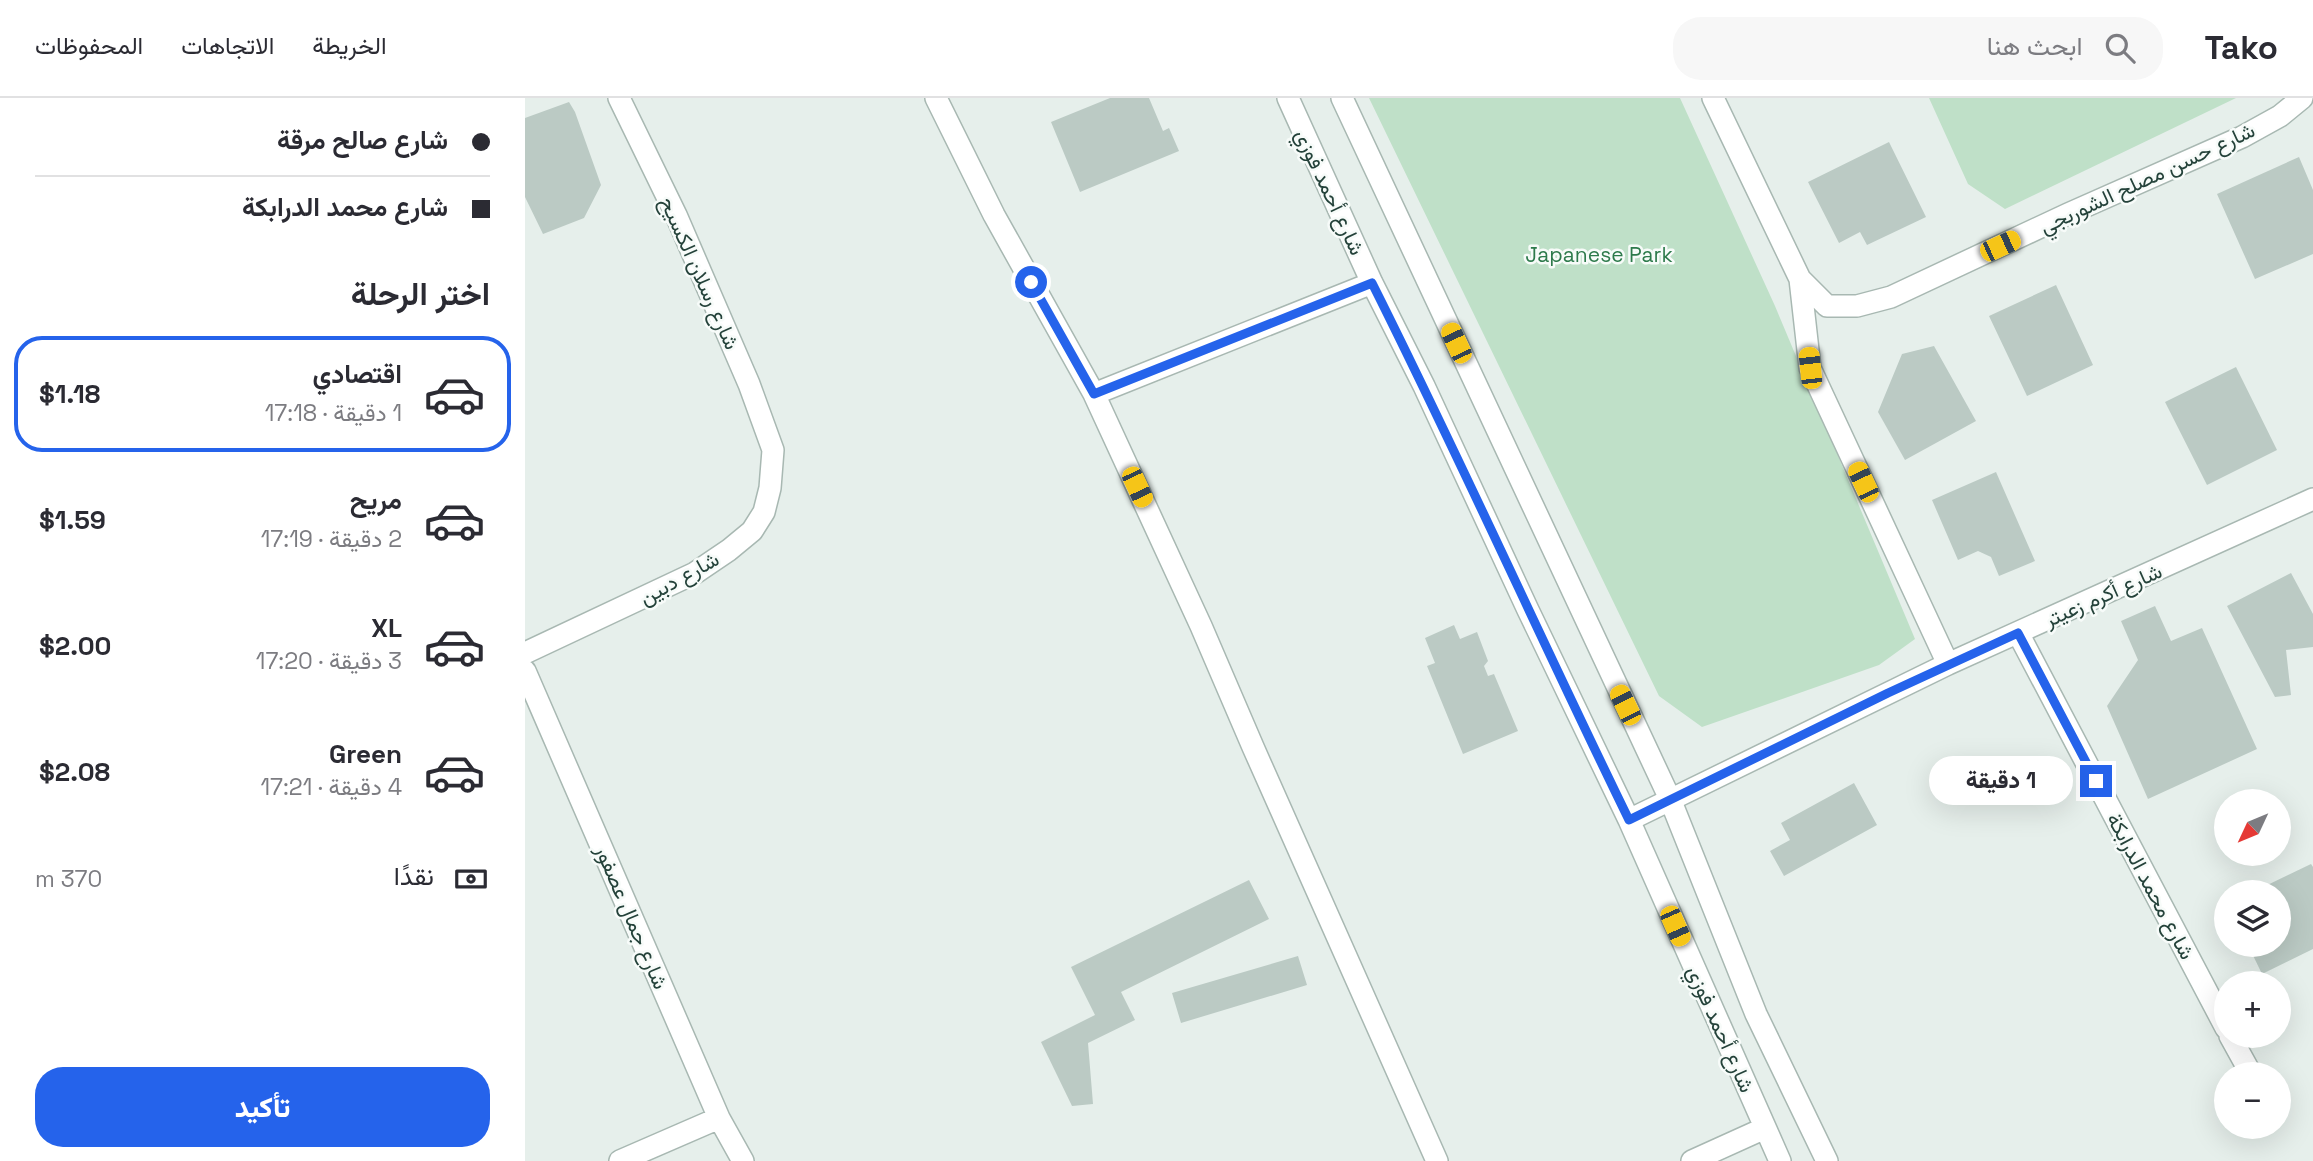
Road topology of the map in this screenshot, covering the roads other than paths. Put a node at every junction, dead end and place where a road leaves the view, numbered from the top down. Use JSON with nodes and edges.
{"nodes":[{"id":1,"x":619,"y":98,"type":"edge"},
{"id":2,"x":936,"y":98,"type":"edge"},
{"id":3,"x":1287,"y":98,"type":"edge"},
{"id":4,"x":1342,"y":98,"type":"edge"},
{"id":5,"x":1713,"y":98,"type":"edge"},
{"id":6,"x":2302,"y":98,"type":"edge"},
{"id":7,"x":1800,"y":279,"type":"junction"},
{"id":8,"x":1372,"y":283,"type":"junction"},
{"id":9,"x":1094,"y":394,"type":"junction"},
{"id":10,"x":773,"y":450,"type":"joint"},
{"id":11,"x":2313,"y":499,"type":"edge"},
{"id":12,"x":2018,"y":633,"type":"junction"},
{"id":13,"x":525,"y":653,"type":"edge"},
{"id":14,"x":1948,"y":664,"type":"junction"},
{"id":15,"x":525,"y":671,"type":"edge"},
{"id":16,"x":1669,"y":799,"type":"junction"},
{"id":17,"x":1629,"y":820,"type":"junction"},
{"id":18,"x":2214,"y":1005,"type":"edge"},
{"id":19,"x":719,"y":1118,"type":"junction"},
{"id":20,"x":1765,"y":1128,"type":"junction"},
{"id":21,"x":620,"y":1161,"type":"edge"},
{"id":22,"x":743,"y":1161,"type":"edge"},
{"id":23,"x":1437,"y":1161,"type":"edge"},
{"id":24,"x":1692,"y":1161,"type":"edge"},
{"id":25,"x":1780,"y":1161,"type":"edge"},
{"id":26,"x":1827,"y":1161,"type":"edge"}],
"edges":[{"from":1,"to":10,"type":"street","name":"شارع رسلان الكسيح"},
{"from":2,"to":9,"type":"street"},
{"from":3,"to":8,"type":"street","name":"شارع أحمد فوزي"},
{"from":4,"to":16,"type":"street","name":"شارع أحمد فوزي"},
{"from":5,"to":7,"type":"street","name":"شارع حسن مصلح الشوربجي"},
{"from":6,"to":7,"type":"street","name":"شارع حسن مصلح الشوربجي"},
{"from":7,"to":14,"type":"street","name":"شارع حسن مصلح الشوربجي"},
{"from":8,"to":9,"type":"street"},
{"from":8,"to":17,"type":"street","name":"شارع أحمد فوزي"},
{"from":9,"to":23,"type":"street"},
{"from":10,"to":13,"type":"street","name":"شارع دبين"},
{"from":11,"to":12,"type":"street","name":"شارع أكرم زعيتر"},
{"from":12,"to":14,"type":"street","name":"شارع أكرم زعيتر"},
{"from":12,"to":18,"type":"street","name":"شارع محمد الدرابكة"},
{"from":14,"to":16,"type":"street","name":"شارع أكرم زعيتر"},
{"from":15,"to":19,"type":"street","name":"شارع جمال عصفور"},
{"from":16,"to":17,"type":"street","name":"شارع أكرم زعيتر"},
{"from":16,"to":26,"type":"street","name":"شارع أحمد فوزي"},
{"from":17,"to":20,"type":"street","name":"شارع أحمد فوزي"},
{"from":19,"to":21,"type":"street"},
{"from":19,"to":22,"type":"street","name":"شارع جمال عصفور"},
{"from":20,"to":24,"type":"street"},
{"from":20,"to":25,"type":"street","name":"شارع أحمد فوزي"}]}
